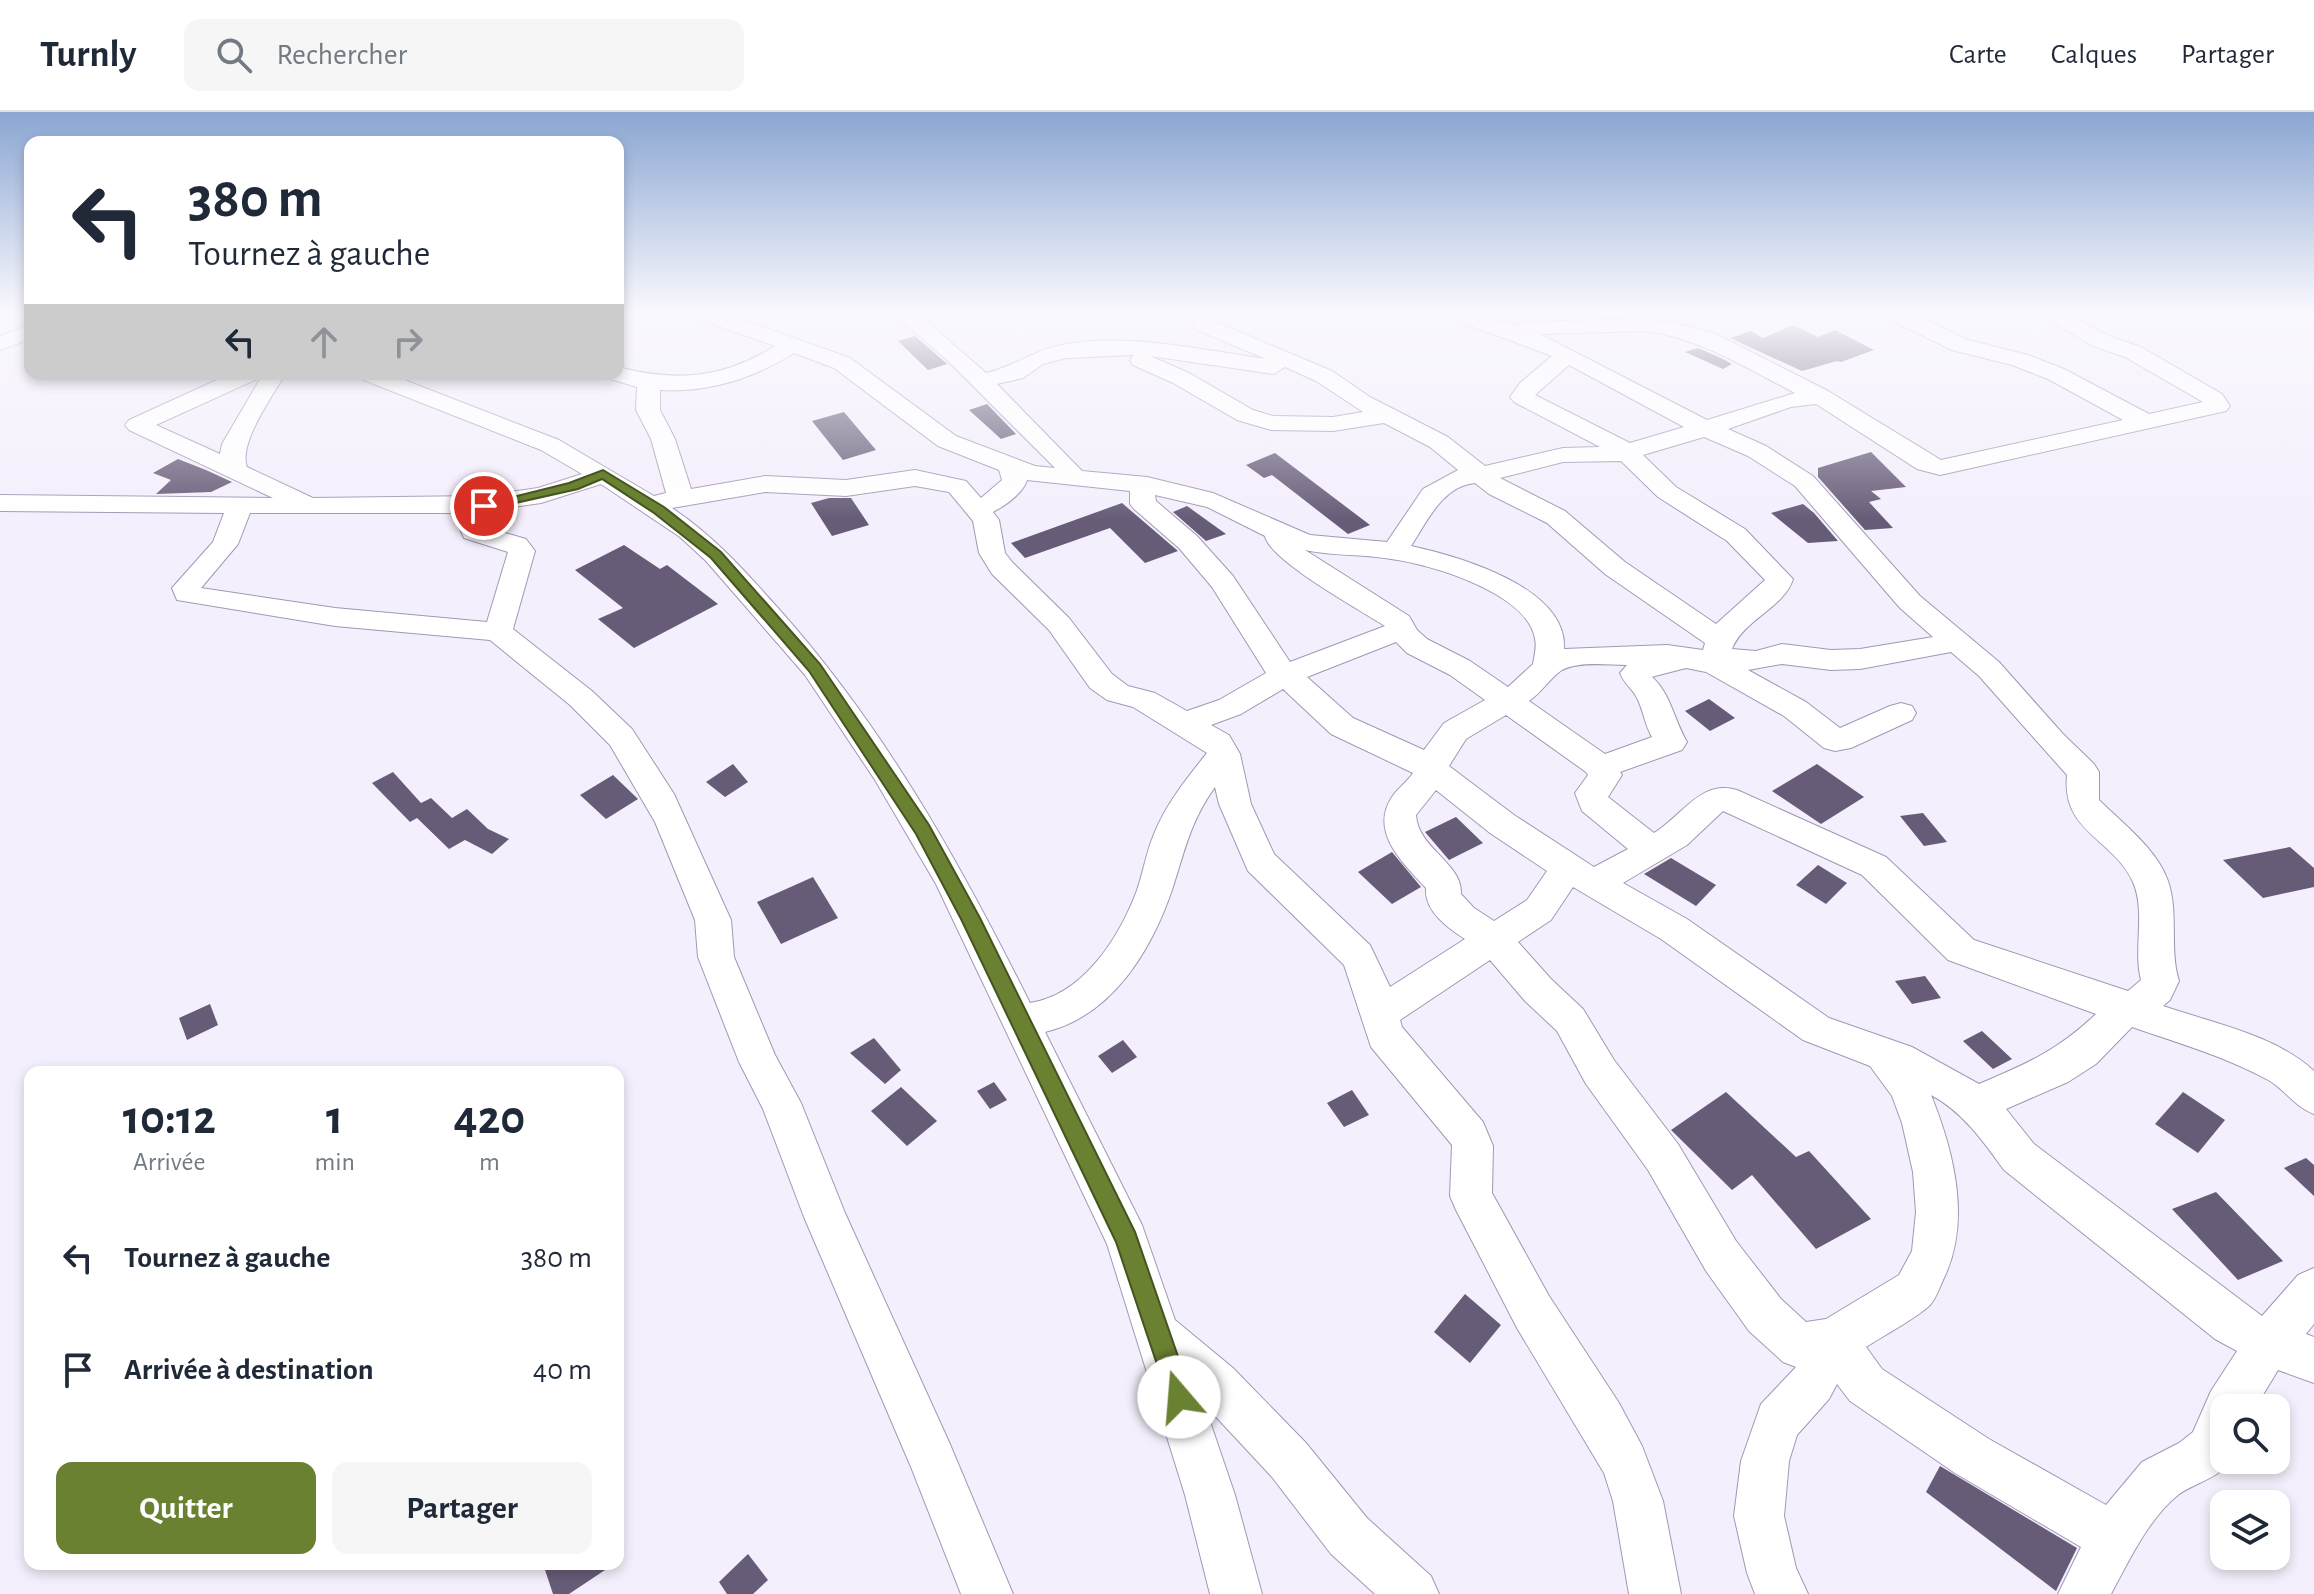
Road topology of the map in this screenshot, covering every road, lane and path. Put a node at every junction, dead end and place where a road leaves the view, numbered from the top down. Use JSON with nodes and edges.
{"nodes":[{"id":1,"x":233,"y":381,"type":"edge"},
{"id":2,"x":270,"y":381,"type":"edge"},
{"id":3,"x":387,"y":381,"type":"edge"},
{"id":4,"x":643,"y":381,"type":"edge"},
{"id":5,"x":714,"y":381,"type":"edge"},
{"id":6,"x":866,"y":381,"type":"edge"},
{"id":7,"x":984,"y":381,"type":"edge"},
{"id":8,"x":1187,"y":381,"type":"edge"},
{"id":9,"x":1333,"y":381,"type":"edge"},
{"id":10,"x":1536,"y":381,"type":"edge"},
{"id":11,"x":1616,"y":381,"type":"edge"},
{"id":12,"x":1792,"y":381,"type":"edge"},
{"id":13,"x":2069,"y":381,"type":"edge"},
{"id":14,"x":2183,"y":381,"type":"edge"},
{"id":15,"x":649,"y":383,"type":"junction"},
{"id":16,"x":1820,"y":396,"type":"junction"},
{"id":17,"x":1389,"y":415,"type":"junction"},
{"id":18,"x":2145,"y":422,"type":"junction"},
{"id":19,"x":1705,"y":429,"type":"junction"},
{"id":20,"x":1628,"y":453,"type":"junction"},
{"id":21,"x":1011,"y":466,"type":"junction"},
{"id":22,"x":237,"y":472,"type":"junction"},
{"id":23,"x":1469,"y":472,"type":"junction"},
{"id":24,"x":603,"y":474,"type":"junction"},
{"id":25,"x":1073,"y":478,"type":"junction"},
{"id":26,"x":1147,"y":485,"type":"junction"},
{"id":27,"x":666,"y":502,"type":"junction"},
{"id":28,"x":0,"y":503,"type":"edge"},
{"id":29,"x":310,"y":506,"type":"junction"},
{"id":30,"x":240,"y":507,"type":"junction"},
{"id":31,"x":464,"y":507,"type":"junction"},
{"id":32,"x":979,"y":509,"type":"junction"},
{"id":33,"x":1265,"y":526,"type":"junction"},
{"id":34,"x":1394,"y":551,"type":"junction"},
{"id":35,"x":1403,"y":629,"type":"junction"},
{"id":36,"x":498,"y":632,"type":"junction"},
{"id":37,"x":1951,"y":638,"type":"junction"},
{"id":38,"x":1717,"y":654,"type":"junction"},
{"id":39,"x":1555,"y":655,"type":"junction"},
{"id":40,"x":1285,"y":675,"type":"junction"},
{"id":41,"x":1507,"y":700,"type":"junction"},
{"id":42,"x":1901,"y":713,"type":"dead end"},
{"id":43,"x":1182,"y":724,"type":"junction"},
{"id":44,"x":1224,"y":754,"type":"junction"},
{"id":45,"x":1601,"y":767,"type":"junction"},
{"id":46,"x":1430,"y":768,"type":"junction"},
{"id":47,"x":1651,"y":849,"type":"junction"},
{"id":48,"x":1582,"y":875,"type":"junction"},
{"id":49,"x":1495,"y":940,"type":"junction"},
{"id":50,"x":2127,"y":1007,"type":"junction"},
{"id":51,"x":1378,"y":1014,"type":"junction"},
{"id":52,"x":1020,"y":1021,"type":"junction"},
{"id":53,"x":1884,"y":1054,"type":"junction"},
{"id":54,"x":2314,"y":1096,"type":"edge"},
{"id":55,"x":1975,"y":1104,"type":"junction"},
{"id":56,"x":2314,"y":1290,"type":"edge"},
{"id":57,"x":1160,"y":1336,"type":"junction"},
{"id":58,"x":1833,"y":1341,"type":"junction"},
{"id":59,"x":2268,"y":1344,"type":"junction"},
{"id":60,"x":2314,"y":1360,"type":"edge"},
{"id":61,"x":2237,"y":1394,"type":"edge"},
{"id":62,"x":2210,"y":1444,"type":"edge"},
{"id":63,"x":2113,"y":1537,"type":"junction"},
{"id":64,"x":987,"y":1594,"type":"edge"},
{"id":65,"x":1236,"y":1594,"type":"edge"},
{"id":66,"x":1413,"y":1594,"type":"edge"},
{"id":67,"x":1655,"y":1594,"type":"edge"},
{"id":68,"x":1782,"y":1594,"type":"edge"},
{"id":69,"x":2084,"y":1594,"type":"edge"}],
"edges":[{"from":1,"to":22,"type":"street"},
{"from":2,"to":22,"type":"street"},
{"from":3,"to":24,"type":"street"},
{"from":4,"to":15,"type":"street"},
{"from":5,"to":15,"type":"street"},
{"from":6,"to":21,"type":"street"},
{"from":7,"to":25,"type":"street"},
{"from":8,"to":17,"type":"street"},
{"from":9,"to":17,"type":"street"},
{"from":10,"to":20,"type":"street"},
{"from":11,"to":19,"type":"street"},
{"from":12,"to":16,"type":"street"},
{"from":13,"to":18,"type":"street"},
{"from":14,"to":18,"type":"street"},
{"from":15,"to":27,"type":"street"},
{"from":16,"to":18,"type":"street"},
{"from":16,"to":19,"type":"street"},
{"from":17,"to":23,"type":"street"},
{"from":19,"to":20,"type":"street"},
{"from":19,"to":37,"type":"street"},
{"from":20,"to":23,"type":"street"},
{"from":20,"to":38,"type":"street"},
{"from":21,"to":25,"type":"street"},
{"from":21,"to":32,"type":"street"},
{"from":22,"to":29,"type":"street"},
{"from":23,"to":34,"type":"street"},
{"from":23,"to":38,"type":"street"},
{"from":24,"to":27,"type":"street"},
{"from":24,"to":31,"type":"street"},
{"from":25,"to":26,"type":"street"},
{"from":26,"to":33,"type":"street"},
{"from":26,"to":40,"type":"street"},
{"from":27,"to":32,"type":"street"},
{"from":27,"to":52,"type":"street"},
{"from":28,"to":30,"type":"street"},
{"from":29,"to":30,"type":"street"},
{"from":29,"to":31,"type":"street"},
{"from":30,"to":36,"type":"street"},
{"from":31,"to":36,"type":"street"},
{"from":32,"to":43,"type":"street"},
{"from":33,"to":34,"type":"street"},
{"from":33,"to":35,"type":"street"},
{"from":34,"to":39,"type":"street"},
{"from":35,"to":40,"type":"street"},
{"from":35,"to":41,"type":"street"},
{"from":36,"to":64,"type":"street"},
{"from":37,"to":38,"type":"street"},
{"from":37,"to":50,"type":"street"},
{"from":38,"to":39,"type":"street"},
{"from":38,"to":42,"type":"street"},
{"from":38,"to":45,"type":"street"},
{"from":39,"to":41,"type":"street"},
{"from":40,"to":43,"type":"street"},
{"from":40,"to":46,"type":"street"},
{"from":41,"to":45,"type":"street"},
{"from":41,"to":46,"type":"street"},
{"from":43,"to":44,"type":"street"},
{"from":44,"to":51,"type":"street"},
{"from":44,"to":52,"type":"street"},
{"from":45,"to":47,"type":"street"},
{"from":46,"to":48,"type":"street"},
{"from":46,"to":49,"type":"street"},
{"from":47,"to":48,"type":"street"},
{"from":47,"to":50,"type":"street"},
{"from":48,"to":49,"type":"street"},
{"from":48,"to":53,"type":"street"},
{"from":49,"to":51,"type":"street"},
{"from":49,"to":58,"type":"street"},
{"from":50,"to":54,"type":"street"},
{"from":50,"to":55,"type":"street"},
{"from":51,"to":67,"type":"street"},
{"from":52,"to":57,"type":"street"},
{"from":53,"to":55,"type":"street"},
{"from":53,"to":58,"type":"street"},
{"from":55,"to":59,"type":"street"},
{"from":56,"to":59,"type":"street"},
{"from":57,"to":65,"type":"street"},
{"from":57,"to":66,"type":"street"},
{"from":58,"to":63,"type":"street"},
{"from":58,"to":68,"type":"street"},
{"from":59,"to":60,"type":"street"},
{"from":59,"to":61,"type":"street"},
{"from":62,"to":63,"type":"street"},
{"from":63,"to":69,"type":"street"}]}
